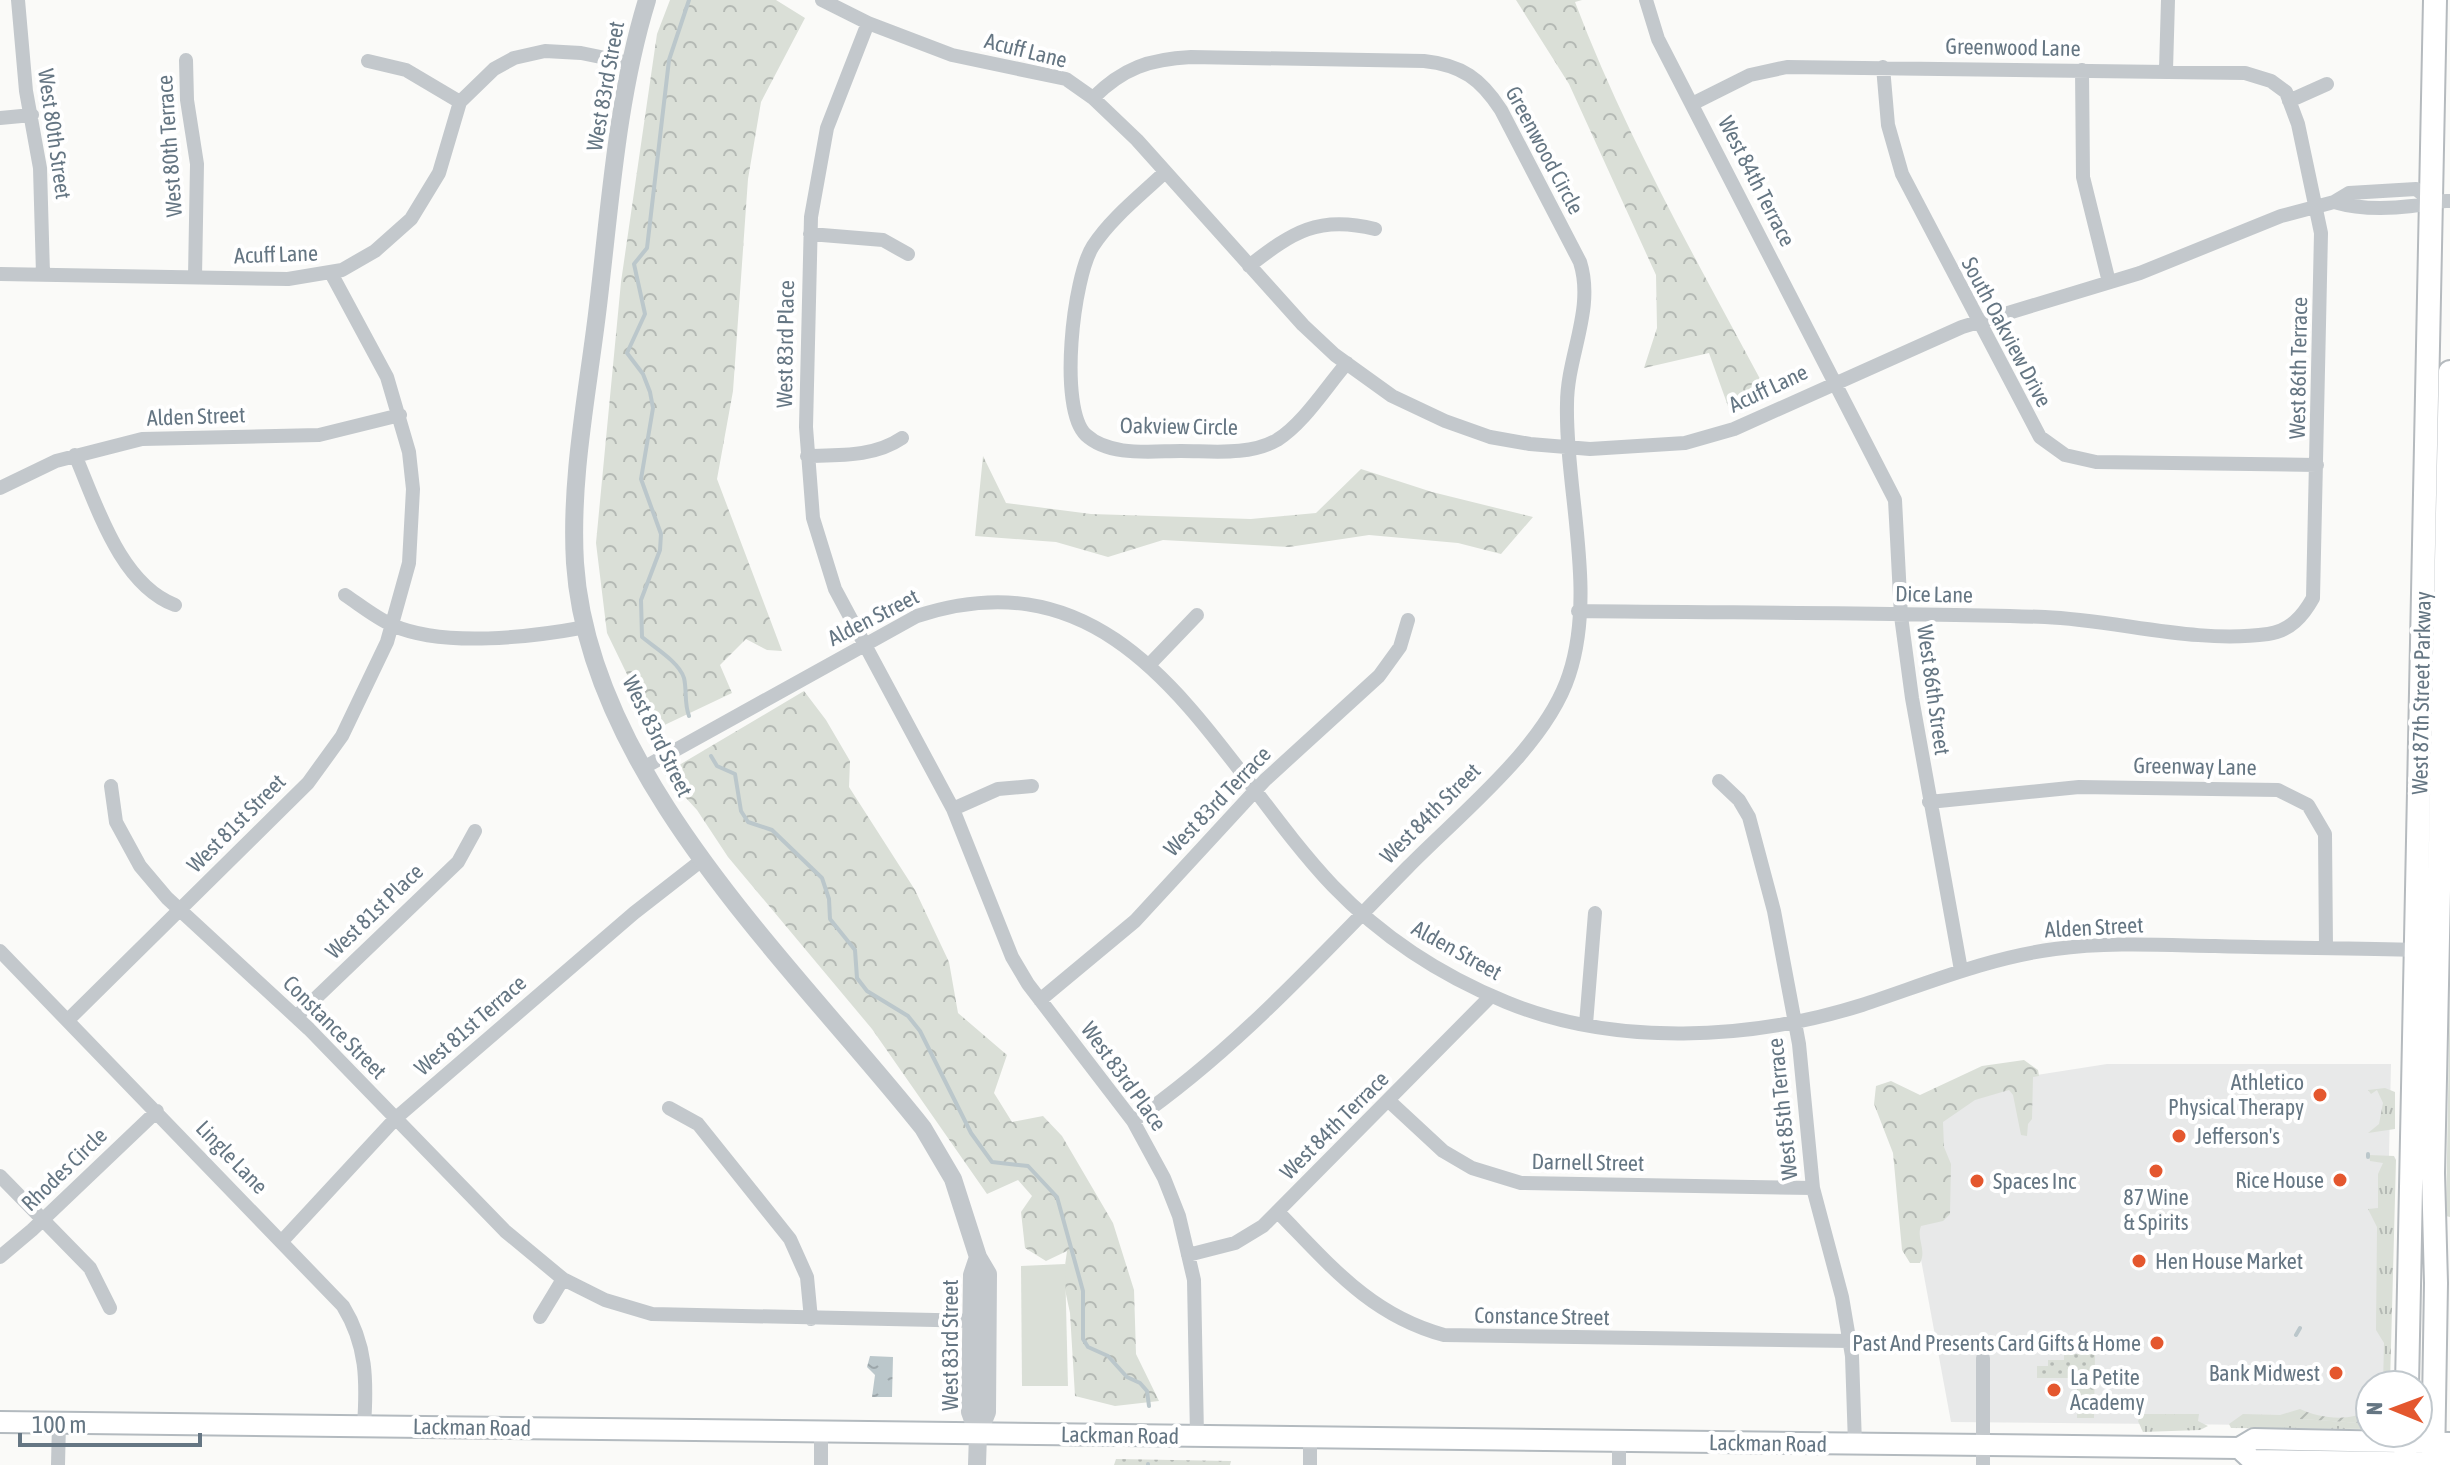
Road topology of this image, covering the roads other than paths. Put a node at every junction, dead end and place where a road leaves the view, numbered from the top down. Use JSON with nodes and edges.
{"nodes":[{"id":1,"x":18,"y":0,"type":"edge"},
{"id":2,"x":647,"y":0,"type":"edge"},
{"id":3,"x":822,"y":0,"type":"edge"},
{"id":4,"x":1646,"y":0,"type":"edge"},
{"id":5,"x":2168,"y":0,"type":"edge"},
{"id":6,"x":2435,"y":0,"type":"edge"},
{"id":7,"x":868,"y":23,"type":"junction"},
{"id":8,"x":186,"y":60,"type":"dead end"},
{"id":9,"x":368,"y":61,"type":"dead end"},
{"id":10,"x":630,"y":63,"type":"junction"},
{"id":11,"x":1883,"y":67,"type":"junction"},
{"id":12,"x":2082,"y":70,"type":"junction"},
{"id":13,"x":2166,"y":70,"type":"junction"},
{"id":14,"x":2327,"y":84,"type":"dead end"},
{"id":15,"x":1093,"y":98,"type":"junction"},
{"id":16,"x":2289,"y":101,"type":"junction"},
{"id":17,"x":460,"y":102,"type":"junction"},
{"id":18,"x":1692,"y":104,"type":"junction"},
{"id":19,"x":32,"y":115,"type":"junction"},
{"id":20,"x":0,"y":118,"type":"edge"},
{"id":21,"x":1165,"y":172,"type":"junction"},
{"id":22,"x":2440,"y":200,"type":"edge"},
{"id":23,"x":2316,"y":206,"type":"junction"},
{"id":24,"x":1375,"y":229,"type":"dead end"},
{"id":25,"x":810,"y":234,"type":"junction"},
{"id":26,"x":908,"y":254,"type":"dead end"},
{"id":27,"x":1249,"y":266,"type":"junction"},
{"id":28,"x":331,"y":273,"type":"junction"},
{"id":29,"x":0,"y":274,"type":"edge"},
{"id":30,"x":43,"y":274,"type":"junction"},
{"id":31,"x":195,"y":277,"type":"junction"},
{"id":32,"x":2109,"y":282,"type":"junction"},
{"id":33,"x":1977,"y":322,"type":"junction"},
{"id":34,"x":1347,"y":363,"type":"junction"},
{"id":35,"x":2450,"y":372,"type":"edge"},
{"id":36,"x":1834,"y":381,"type":"junction"},
{"id":37,"x":400,"y":415,"type":"junction"},
{"id":38,"x":902,"y":438,"type":"dead end"},
{"id":39,"x":1569,"y":448,"type":"junction"},
{"id":40,"x":75,"y":455,"type":"junction"},
{"id":41,"x":807,"y":456,"type":"junction"},
{"id":42,"x":2317,"y":465,"type":"junction"},
{"id":43,"x":0,"y":488,"type":"edge"},
{"id":44,"x":345,"y":595,"type":"dead end"},
{"id":45,"x":175,"y":605,"type":"dead end"},
{"id":46,"x":1578,"y":611,"type":"junction"},
{"id":47,"x":1197,"y":615,"type":"dead end"},
{"id":48,"x":1901,"y":616,"type":"junction"},
{"id":49,"x":1408,"y":620,"type":"dead end"},
{"id":50,"x":393,"y":626,"type":"junction"},
{"id":51,"x":586,"y":627,"type":"junction"},
{"id":52,"x":2288,"y":629,"type":"joint"},
{"id":53,"x":863,"y":645,"type":"junction"},
{"id":54,"x":1149,"y":665,"type":"junction"},
{"id":55,"x":643,"y":768,"type":"junction"},
{"id":56,"x":1719,"y":781,"type":"dead end"},
{"id":57,"x":111,"y":786,"type":"dead end"},
{"id":58,"x":1032,"y":786,"type":"dead end"},
{"id":59,"x":1255,"y":791,"type":"junction"},
{"id":60,"x":1929,"y":802,"type":"junction"},
{"id":61,"x":953,"y":809,"type":"junction"},
{"id":62,"x":475,"y":831,"type":"dead end"},
{"id":63,"x":702,"y":860,"type":"junction"},
{"id":64,"x":180,"y":910,"type":"junction"},
{"id":65,"x":1362,"y":913,"type":"junction"},
{"id":66,"x":1595,"y":913,"type":"dead end"},
{"id":67,"x":2326,"y":948,"type":"junction"},
{"id":68,"x":2417,"y":950,"type":"junction"},
{"id":69,"x":0,"y":951,"type":"edge"},
{"id":70,"x":1961,"y":970,"type":"junction"},
{"id":71,"x":1491,"y":996,"type":"junction"},
{"id":72,"x":1040,"y":1000,"type":"junction"},
{"id":73,"x":296,"y":1017,"type":"junction"},
{"id":74,"x":68,"y":1020,"type":"junction"},
{"id":75,"x":1794,"y":1021,"type":"junction"},
{"id":76,"x":1586,"y":1024,"type":"junction"},
{"id":77,"x":1389,"y":1101,"type":"junction"},
{"id":78,"x":669,"y":1108,"type":"dead end"},
{"id":79,"x":157,"y":1111,"type":"junction"},
{"id":80,"x":396,"y":1118,"type":"junction"},
{"id":81,"x":1133,"y":1121,"type":"junction"},
{"id":82,"x":0,"y":1176,"type":"edge"},
{"id":83,"x":1813,"y":1188,"type":"junction"},
{"id":84,"x":1278,"y":1212,"type":"junction"},
{"id":85,"x":43,"y":1220,"type":"junction"},
{"id":86,"x":283,"y":1240,"type":"junction"},
{"id":87,"x":1188,"y":1255,"type":"junction"},
{"id":88,"x":0,"y":1257,"type":"edge"},
{"id":89,"x":563,"y":1279,"type":"junction"},
{"id":90,"x":110,"y":1308,"type":"dead end"},
{"id":91,"x":540,"y":1317,"type":"dead end"},
{"id":92,"x":811,"y":1319,"type":"junction"},
{"id":93,"x":980,"y":1321,"type":"junction"},
{"id":94,"x":1850,"y":1341,"type":"junction"},
{"id":95,"x":1983,"y":1358,"type":"dead end"},
{"id":96,"x":2407,"y":1369,"type":"edge"},
{"id":97,"x":0,"y":1422,"type":"edge"},
{"id":98,"x":59,"y":1423,"type":"junction"},
{"id":99,"x":364,"y":1426,"type":"junction"},
{"id":100,"x":821,"y":1433,"type":"junction"},
{"id":101,"x":978,"y":1434,"type":"junction"},
{"id":102,"x":1197,"y":1436,"type":"junction"},
{"id":103,"x":1310,"y":1438,"type":"junction"},
{"id":104,"x":1619,"y":1441,"type":"junction"},
{"id":105,"x":1855,"y":1444,"type":"junction"},
{"id":106,"x":2406,"y":1450,"type":"edge"},
{"id":107,"x":1982,"y":1455,"type":"edge"},
{"id":108,"x":2440,"y":1455,"type":"edge"},
{"id":109,"x":58,"y":1465,"type":"edge"},
{"id":110,"x":821,"y":1465,"type":"edge"},
{"id":111,"x":977,"y":1465,"type":"edge"},
{"id":112,"x":1310,"y":1465,"type":"edge"},
{"id":113,"x":1619,"y":1465,"type":"edge"}],
"edges":[{"from":1,"to":19,"type":"street","name":"West 80th Street"},
{"from":2,"to":10,"type":"street","name":"West 83rd Street"},
{"from":3,"to":7,"type":"street","name":"Acuff Lane"},
{"from":4,"to":18,"type":"street","name":"West 84th Terrace"},
{"from":5,"to":13,"type":"street"},
{"from":6,"to":22,"type":"main road","name":"West 87th Street Parkway"},
{"from":7,"to":15,"type":"street","name":"Acuff Lane"},
{"from":7,"to":25,"type":"street","name":"West 83rd Place"},
{"from":8,"to":31,"type":"street","name":"West 80th Terrace"},
{"from":9,"to":17,"type":"street"},
{"from":10,"to":17,"type":"street","name":"Acuff Lane"},
{"from":10,"to":51,"type":"street","name":"West 83rd Street"},
{"from":11,"to":12,"type":"street","name":"Greenwood Lane"},
{"from":11,"to":18,"type":"street","name":"Greenwood Lane"},
{"from":11,"to":33,"type":"street","name":"South Oakview Drive"},
{"from":12,"to":13,"type":"street","name":"Greenwood Lane"},
{"from":12,"to":32,"type":"street"},
{"from":13,"to":16,"type":"street","name":"Greenwood Lane"},
{"from":14,"to":16,"type":"street"},
{"from":15,"to":21,"type":"street","name":"Acuff Lane"},
{"from":15,"to":39,"type":"street","name":"Greenwood Circle"},
{"from":16,"to":23,"type":"street","name":"West 86th Terrace"},
{"from":17,"to":28,"type":"street","name":"Acuff Lane"},
{"from":18,"to":36,"type":"street","name":"West 84th Terrace"},
{"from":19,"to":20,"type":"street"},
{"from":19,"to":30,"type":"street","name":"West 80th Street"},
{"from":21,"to":27,"type":"street","name":"Acuff Lane"},
{"from":21,"to":34,"type":"street","name":"Oakview Circle"},
{"from":22,"to":23,"type":"street","name":"Acuff Lane"},
{"from":22,"to":68,"type":"main road","name":"West 87th Street Parkway"},
{"from":23,"to":32,"type":"street","name":"Acuff Lane"},
{"from":23,"to":42,"type":"street","name":"West 86th Terrace"},
{"from":24,"to":27,"type":"street"},
{"from":25,"to":26,"type":"street"},
{"from":25,"to":41,"type":"street","name":"West 83rd Place"},
{"from":27,"to":34,"type":"street","name":"Acuff Lane"},
{"from":28,"to":31,"type":"street","name":"Acuff Lane"},
{"from":28,"to":37,"type":"street","name":"West 81st Street"},
{"from":29,"to":30,"type":"street","name":"Acuff Lane"},
{"from":30,"to":31,"type":"street","name":"Acuff Lane"},
{"from":32,"to":33,"type":"street","name":"Acuff Lane"},
{"from":33,"to":36,"type":"street","name":"Acuff Lane"},
{"from":33,"to":42,"type":"street","name":"South Oakview Drive"},
{"from":34,"to":39,"type":"street","name":"Acuff Lane"},
{"from":35,"to":108,"type":"main road","name":"West 87th Street Parkway"},
{"from":36,"to":39,"type":"street","name":"Acuff Lane"},
{"from":36,"to":48,"type":"street","name":"West 86th Street"},
{"from":37,"to":40,"type":"street","name":"Alden Street"},
{"from":37,"to":50,"type":"street","name":"West 81st Street"},
{"from":38,"to":41,"type":"street"},
{"from":39,"to":46,"type":"street","name":"West 84th Street"},
{"from":40,"to":43,"type":"street","name":"Alden Street"},
{"from":40,"to":45,"type":"street"},
{"from":41,"to":53,"type":"street","name":"West 83rd Place"},
{"from":42,"to":52,"type":"street","name":"West 86th Terrace"},
{"from":44,"to":50,"type":"street"},
{"from":46,"to":48,"type":"street","name":"Dice Lane"},
{"from":46,"to":65,"type":"street","name":"West 84th Street"},
{"from":47,"to":54,"type":"street"},
{"from":48,"to":52,"type":"street","name":"Dice Lane"},
{"from":48,"to":60,"type":"street","name":"West 86th Street"},
{"from":49,"to":59,"type":"street","name":"West 83rd Terrace"},
{"from":50,"to":51,"type":"street"},
{"from":50,"to":64,"type":"street","name":"West 81st Street"},
{"from":51,"to":55,"type":"street","name":"West 83rd Street"},
{"from":53,"to":54,"type":"street","name":"Alden Street"},
{"from":53,"to":55,"type":"street","name":"Alden Street"},
{"from":53,"to":61,"type":"street","name":"West 83rd Place"},
{"from":54,"to":59,"type":"street","name":"Alden Street"},
{"from":55,"to":63,"type":"street","name":"West 83rd Street"},
{"from":56,"to":75,"type":"street","name":"West 85th Terrace"},
{"from":57,"to":64,"type":"street","name":"Constance Street"},
{"from":58,"to":61,"type":"street"},
{"from":59,"to":65,"type":"street","name":"Alden Street"},
{"from":59,"to":72,"type":"street","name":"West 83rd Terrace"},
{"from":60,"to":67,"type":"street","name":"Greenway Lane"},
{"from":60,"to":70,"type":"street","name":"West 86th Street"},
{"from":61,"to":72,"type":"street","name":"West 83rd Place"},
{"from":62,"to":73,"type":"street","name":"West 81st Place"},
{"from":63,"to":80,"type":"street","name":"West 81st Terrace"},
{"from":63,"to":93,"type":"street","name":"West 83rd Street"},
{"from":64,"to":73,"type":"street","name":"Constance Street"},
{"from":64,"to":74,"type":"street","name":"West 81st Street"},
{"from":65,"to":71,"type":"street","name":"Alden Street"},
{"from":65,"to":81,"type":"street","name":"West 84th Street"},
{"from":66,"to":76,"type":"street"},
{"from":67,"to":68,"type":"street","name":"Alden Street"},
{"from":67,"to":70,"type":"street","name":"Alden Street"},
{"from":68,"to":96,"type":"main road","name":"West 87th Street Parkway"},
{"from":69,"to":74,"type":"street","name":"Lingle Lane"},
{"from":70,"to":75,"type":"street","name":"Alden Street"},
{"from":71,"to":76,"type":"street","name":"Alden Street"},
{"from":71,"to":77,"type":"street","name":"West 84th Terrace"},
{"from":72,"to":81,"type":"street","name":"West 83rd Place"},
{"from":73,"to":80,"type":"street","name":"Constance Street"},
{"from":74,"to":79,"type":"street","name":"Lingle Lane"},
{"from":75,"to":76,"type":"street","name":"Alden Street"},
{"from":75,"to":83,"type":"street","name":"West 85th Terrace"},
{"from":77,"to":83,"type":"street","name":"Darnell Street"},
{"from":77,"to":84,"type":"street","name":"West 84th Terrace"},
{"from":78,"to":92,"type":"street"},
{"from":79,"to":85,"type":"street","name":"Rhodes Circle"},
{"from":79,"to":86,"type":"street","name":"Lingle Lane"},
{"from":80,"to":86,"type":"street","name":"West 81st Terrace"},
{"from":80,"to":89,"type":"street","name":"Constance Street"},
{"from":81,"to":87,"type":"street","name":"West 83rd Place"},
{"from":82,"to":85,"type":"street"},
{"from":83,"to":94,"type":"street","name":"West 85th Terrace"},
{"from":84,"to":87,"type":"street","name":"West 84th Terrace"},
{"from":84,"to":94,"type":"street","name":"Constance Street"},
{"from":85,"to":88,"type":"street","name":"Rhodes Circle"},
{"from":85,"to":90,"type":"street"},
{"from":86,"to":99,"type":"street","name":"Lingle Lane"},
{"from":87,"to":102,"type":"street","name":"West 83rd Place"},
{"from":89,"to":91,"type":"street"},
{"from":89,"to":92,"type":"street","name":"Constance Street"},
{"from":92,"to":93,"type":"street","name":"Constance Street"},
{"from":93,"to":101,"type":"street","name":"West 83rd Street"},
{"from":94,"to":105,"type":"street","name":"West 85th Terrace"},
{"from":95,"to":107,"type":"street"},
{"from":97,"to":98,"type":"main road","name":"Lackman Road"},
{"from":98,"to":99,"type":"main road","name":"Lackman Road"},
{"from":98,"to":109,"type":"street"},
{"from":99,"to":100,"type":"main road","name":"Lackman Road"},
{"from":100,"to":101,"type":"main road","name":"Lackman Road"},
{"from":100,"to":110,"type":"street"},
{"from":101,"to":102,"type":"main road","name":"Lackman Road"},
{"from":101,"to":111,"type":"street","name":"West 83rd Street"},
{"from":102,"to":103,"type":"main road","name":"Lackman Road"},
{"from":103,"to":104,"type":"main road","name":"Lackman Road"},
{"from":103,"to":112,"type":"street"},
{"from":104,"to":105,"type":"main road","name":"Lackman Road"},
{"from":104,"to":113,"type":"street"},
{"from":105,"to":107,"type":"main road","name":"Lackman Road"},
{"from":106,"to":107,"type":"main road","name":"Lackman Road"},
{"from":106,"to":108,"type":"main road","name":"Lackman Road"}]}
